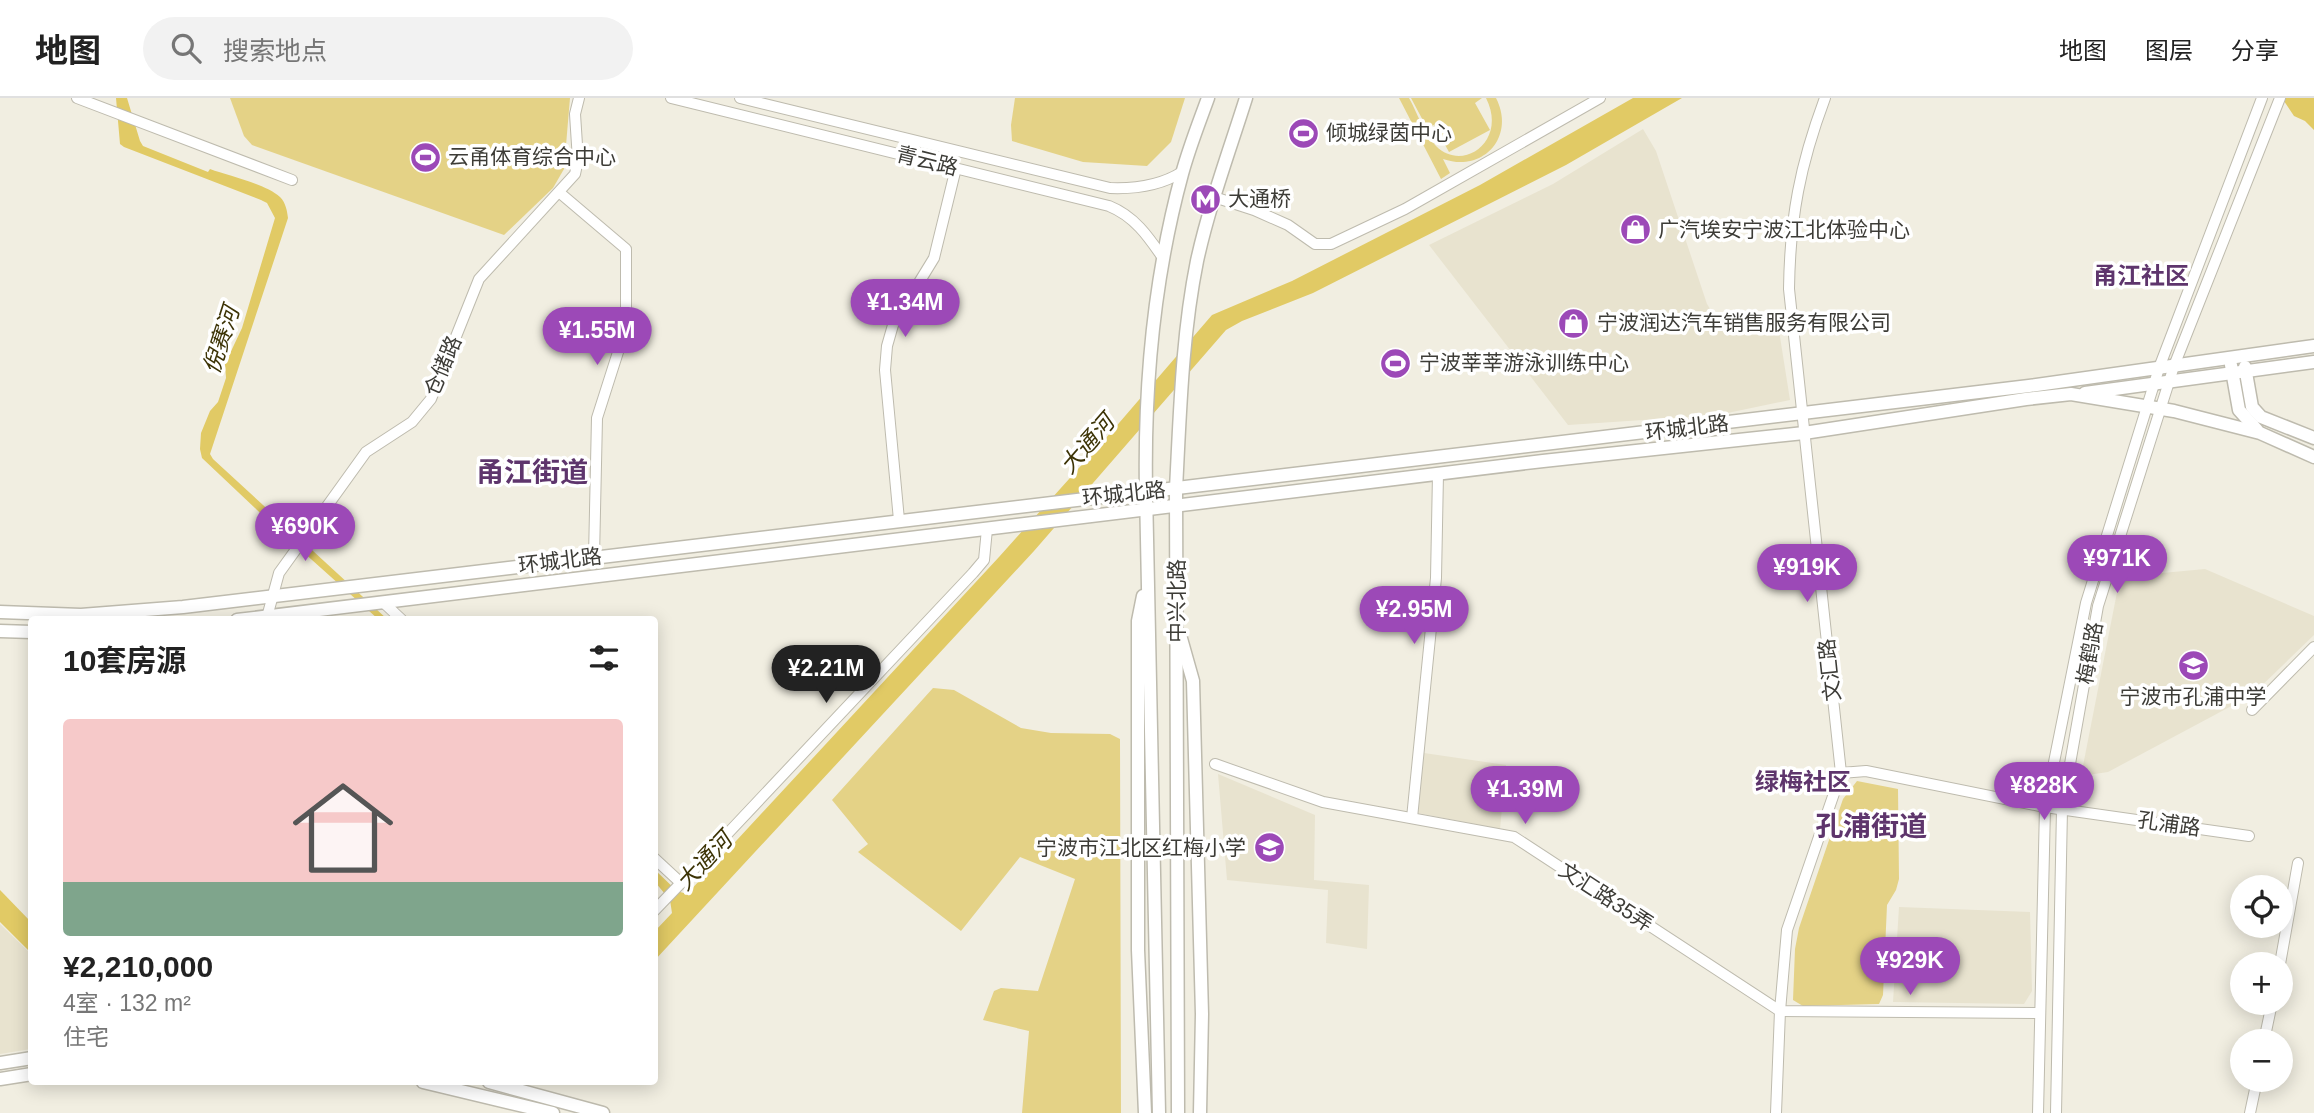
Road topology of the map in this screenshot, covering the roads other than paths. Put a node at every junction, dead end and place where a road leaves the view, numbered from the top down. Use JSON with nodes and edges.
{"nodes":[{"id":1,"x":77,"y":98,"type":"edge"},
{"id":2,"x":579,"y":98,"type":"edge"},
{"id":3,"x":671,"y":98,"type":"edge"},
{"id":4,"x":740,"y":98,"type":"edge"},
{"id":5,"x":1208,"y":98,"type":"edge"},
{"id":6,"x":1246,"y":98,"type":"edge"},
{"id":7,"x":1600,"y":98,"type":"edge"},
{"id":8,"x":1825,"y":98,"type":"edge"},
{"id":9,"x":2262,"y":98,"type":"edge"},
{"id":10,"x":2280,"y":98,"type":"edge"},
{"id":11,"x":956,"y":168,"type":"junction"},
{"id":12,"x":1182,"y":172,"type":"junction"},
{"id":13,"x":292,"y":180,"type":"dead end"},
{"id":14,"x":560,"y":193,"type":"junction"},
{"id":15,"x":1214,"y":197,"type":"junction"},
{"id":16,"x":1163,"y":258,"type":"junction"},
{"id":17,"x":2314,"y":346,"type":"edge"},
{"id":18,"x":2244,"y":356,"type":"junction"},
{"id":19,"x":2230,"y":358,"type":"junction"},
{"id":20,"x":2314,"y":362,"type":"edge"},
{"id":21,"x":2174,"y":366,"type":"junction"},
{"id":22,"x":2159,"y":368,"type":"junction"},
{"id":23,"x":2239,"y":373,"type":"junction"},
{"id":24,"x":2169,"y":382,"type":"junction"},
{"id":25,"x":2154,"y":384,"type":"junction"},
{"id":26,"x":2071,"y":394,"type":"junction"},
{"id":27,"x":2154,"y":408,"type":"junction"},
{"id":28,"x":1802,"y":414,"type":"junction"},
{"id":29,"x":1804,"y":433,"type":"junction"},
{"id":30,"x":2260,"y":433,"type":"junction"},
{"id":31,"x":2314,"y":438,"type":"edge"},
{"id":32,"x":2314,"y":457,"type":"edge"},
{"id":33,"x":1437,"y":474,"type":"junction"},
{"id":34,"x":1176,"y":489,"type":"junction"},
{"id":35,"x":1146,"y":491,"type":"junction"},
{"id":36,"x":1177,"y":506,"type":"junction"},
{"id":37,"x":1147,"y":510,"type":"junction"},
{"id":38,"x":900,"y":520,"type":"junction"},
{"id":39,"x":987,"y":529,"type":"junction"},
{"id":40,"x":594,"y":557,"type":"junction"},
{"id":41,"x":1148,"y":565,"type":"junction"},
{"id":42,"x":273,"y":595,"type":"junction"},
{"id":43,"x":384,"y":603,"type":"junction"},
{"id":44,"x":0,"y":612,"type":"edge"},
{"id":45,"x":267,"y":616,"type":"edge"},
{"id":46,"x":275,"y":616,"type":"edge"},
{"id":47,"x":398,"y":616,"type":"edge"},
{"id":48,"x":1177,"y":621,"type":"junction"},
{"id":49,"x":0,"y":631,"type":"edge"},
{"id":50,"x":28,"y":632,"type":"edge"},
{"id":51,"x":2314,"y":647,"type":"edge"},
{"id":52,"x":2252,"y":710,"type":"dead end"},
{"id":53,"x":1215,"y":764,"type":"dead end"},
{"id":54,"x":1841,"y":773,"type":"junction"},
{"id":55,"x":2045,"y":807,"type":"junction"},
{"id":56,"x":2062,"y":808,"type":"junction"},
{"id":57,"x":1412,"y":818,"type":"junction"},
{"id":58,"x":2249,"y":836,"type":"dead end"},
{"id":59,"x":658,"y":862,"type":"edge"},
{"id":60,"x":2298,"y":863,"type":"dead end"},
{"id":61,"x":680,"y":883,"type":"junction"},
{"id":62,"x":658,"y":907,"type":"edge"},
{"id":63,"x":2282,"y":952,"type":"edge"},
{"id":64,"x":1780,"y":1011,"type":"junction"},
{"id":65,"x":2040,"y":1013,"type":"junction"},
{"id":66,"x":28,"y":1059,"type":"edge"},
{"id":67,"x":0,"y":1063,"type":"edge"},
{"id":68,"x":28,"y":1075,"type":"edge"},
{"id":69,"x":0,"y":1079,"type":"edge"},
{"id":70,"x":436,"y":1085,"type":"edge"},
{"id":71,"x":500,"y":1085,"type":"edge"},
{"id":72,"x":2254,"y":1092,"type":"edge"},
{"id":73,"x":503,"y":1100,"type":"junction"},
{"id":74,"x":519,"y":1113,"type":"edge"},
{"id":75,"x":553,"y":1113,"type":"edge"},
{"id":76,"x":603,"y":1113,"type":"edge"},
{"id":77,"x":1145,"y":1113,"type":"edge"},
{"id":78,"x":1159,"y":1113,"type":"edge"},
{"id":79,"x":1178,"y":1113,"type":"edge"},
{"id":80,"x":1200,"y":1113,"type":"edge"},
{"id":81,"x":1776,"y":1113,"type":"edge"},
{"id":82,"x":2038,"y":1113,"type":"edge"},
{"id":83,"x":2056,"y":1113,"type":"edge"},
{"id":84,"x":2250,"y":1113,"type":"edge"}],
"edges":[{"from":1,"to":13,"type":"street"},
{"from":2,"to":14,"type":"street","name":"仓储路"},
{"from":3,"to":11,"type":"street","name":"青云路"},
{"from":4,"to":12,"type":"street","name":"青云路"},
{"from":5,"to":12,"type":"main road","name":"中兴北路"},
{"from":6,"to":15,"type":"main road","name":"中兴北路"},
{"from":7,"to":15,"type":"street"},
{"from":8,"to":28,"type":"street","name":"文汇路"},
{"from":9,"to":22,"type":"street","name":"梅鹤路"},
{"from":10,"to":21,"type":"street","name":"梅鹤路"},
{"from":11,"to":16,"type":"street","name":"青云路"},
{"from":11,"to":38,"type":"street"},
{"from":12,"to":16,"type":"main road","name":"中兴北路"},
{"from":14,"to":40,"type":"street"},
{"from":14,"to":42,"type":"street","name":"仓储路"},
{"from":15,"to":34,"type":"main road","name":"中兴北路"},
{"from":16,"to":35,"type":"main road","name":"中兴北路"},
{"from":17,"to":18,"type":"main road"},
{"from":18,"to":19,"type":"main road"},
{"from":18,"to":23,"type":"main road","name":"环城北路"},
{"from":19,"to":21,"type":"main road","name":"环城北路"},
{"from":19,"to":23,"type":"main road","name":"环城北路"},
{"from":20,"to":23,"type":"main road"},
{"from":21,"to":22,"type":"main road","name":"环城北路"},
{"from":21,"to":24,"type":"street","name":"梅鹤路"},
{"from":22,"to":25,"type":"street","name":"梅鹤路"},
{"from":22,"to":28,"type":"main road","name":"环城北路"},
{"from":23,"to":24,"type":"main road","name":"环城北路"},
{"from":23,"to":30,"type":"main road","name":"环城北路"},
{"from":23,"to":31,"type":"main road","name":"环城北路"},
{"from":24,"to":25,"type":"main road","name":"环城北路"},
{"from":24,"to":27,"type":"street","name":"梅鹤路"},
{"from":25,"to":26,"type":"main road","name":"环城北路"},
{"from":25,"to":27,"type":"street","name":"梅鹤路"},
{"from":26,"to":27,"type":"main road","name":"环城北路"},
{"from":26,"to":29,"type":"main road","name":"环城北路"},
{"from":27,"to":30,"type":"main road","name":"环城北路"},
{"from":27,"to":55,"type":"street","name":"梅鹤路"},
{"from":27,"to":56,"type":"street","name":"梅鹤路"},
{"from":28,"to":29,"type":"street","name":"文汇路"},
{"from":28,"to":34,"type":"main road","name":"环城北路"},
{"from":29,"to":33,"type":"main road","name":"环城北路"},
{"from":29,"to":54,"type":"street","name":"文汇路"},
{"from":30,"to":32,"type":"main road","name":"环城北路"},
{"from":33,"to":36,"type":"main road","name":"环城北路"},
{"from":33,"to":57,"type":"street"},
{"from":34,"to":35,"type":"main road","name":"环城北路"},
{"from":34,"to":36,"type":"main road","name":"中兴北路"},
{"from":35,"to":37,"type":"main road","name":"中兴北路"},
{"from":35,"to":38,"type":"main road","name":"环城北路"},
{"from":36,"to":37,"type":"main road","name":"环城北路"},
{"from":36,"to":48,"type":"main road","name":"中兴北路"},
{"from":37,"to":39,"type":"main road","name":"环城北路"},
{"from":37,"to":41,"type":"main road","name":"中兴北路"},
{"from":38,"to":40,"type":"main road","name":"环城北路"},
{"from":39,"to":43,"type":"main road","name":"环城北路"},
{"from":39,"to":61,"type":"street"},
{"from":40,"to":42,"type":"main road","name":"环城北路"},
{"from":41,"to":77,"type":"main road"},
{"from":41,"to":78,"type":"main road","name":"中兴北路"},
{"from":42,"to":44,"type":"main road","name":"环城北路"},
{"from":42,"to":45,"type":"street","name":"仓储路"},
{"from":43,"to":46,"type":"main road","name":"环城北路"},
{"from":43,"to":47,"type":"street"},
{"from":48,"to":79,"type":"main road","name":"中兴北路"},
{"from":48,"to":80,"type":"main road"},
{"from":49,"to":50,"type":"main road"},
{"from":51,"to":52,"type":"street"},
{"from":53,"to":57,"type":"street","name":"文汇路35弄"},
{"from":54,"to":55,"type":"street","name":"孔浦路"},
{"from":54,"to":64,"type":"street","name":"文汇路"},
{"from":55,"to":56,"type":"street","name":"孔浦路"},
{"from":55,"to":65,"type":"street","name":"梅鹤路"},
{"from":56,"to":58,"type":"street","name":"孔浦路"},
{"from":56,"to":83,"type":"street","name":"梅鹤路"},
{"from":57,"to":64,"type":"street","name":"文汇路35弄"},
{"from":59,"to":61,"type":"street"},
{"from":60,"to":63,"type":"street"},
{"from":61,"to":62,"type":"street"},
{"from":64,"to":65,"type":"street"},
{"from":64,"to":81,"type":"street","name":"文汇路"},
{"from":65,"to":82,"type":"street","name":"梅鹤路"},
{"from":66,"to":67,"type":"main road"},
{"from":68,"to":69,"type":"main road"},
{"from":70,"to":73,"type":"main road"},
{"from":71,"to":76,"type":"main road"},
{"from":72,"to":84,"type":"street"},
{"from":73,"to":74,"type":"main road"},
{"from":73,"to":75,"type":"main road"}]}
